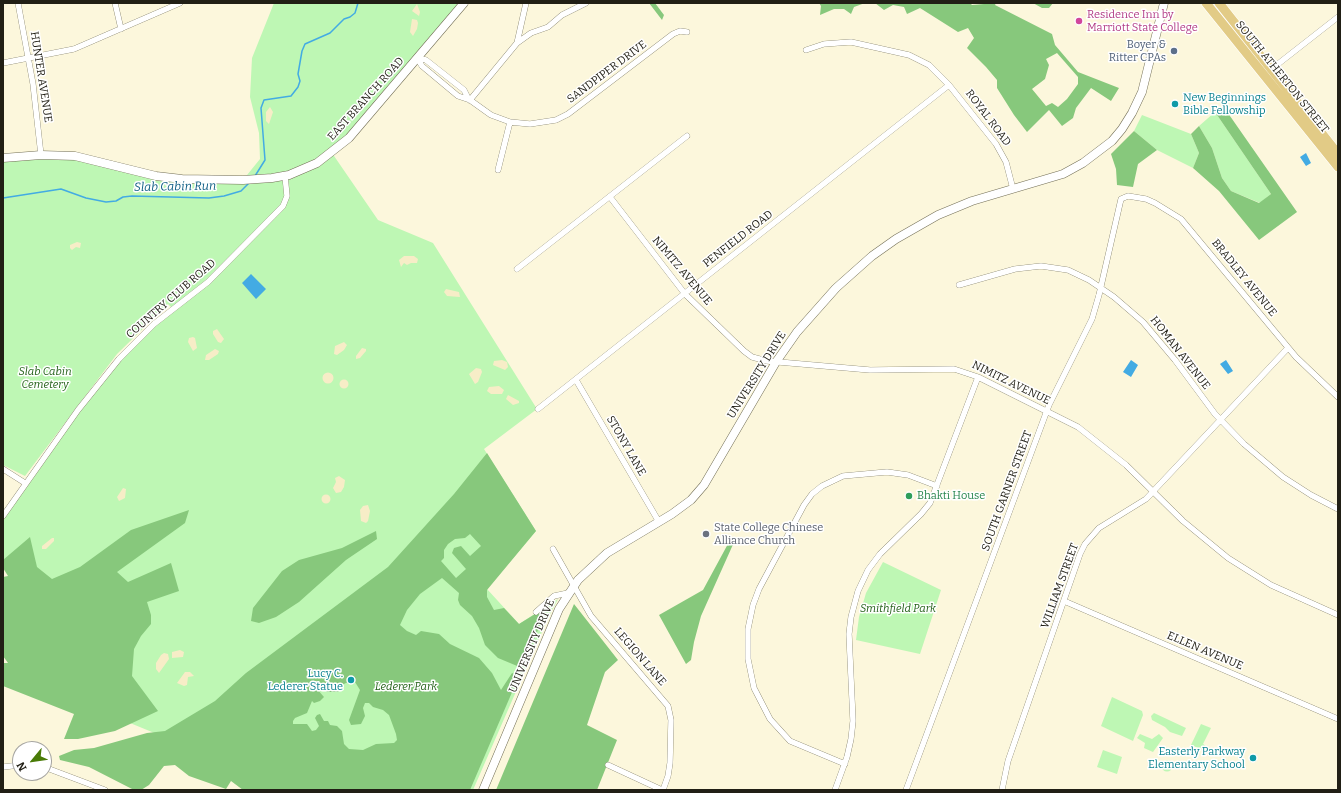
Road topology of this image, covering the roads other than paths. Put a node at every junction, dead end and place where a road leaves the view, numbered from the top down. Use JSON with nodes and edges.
{"nodes":[{"id":1,"x":18,"y":3,"type":"edge"},
{"id":2,"x":115,"y":3,"type":"edge"},
{"id":3,"x":180,"y":3,"type":"edge"},
{"id":4,"x":464,"y":3,"type":"edge"},
{"id":5,"x":526,"y":3,"type":"edge"},
{"id":6,"x":586,"y":3,"type":"edge"},
{"id":7,"x":1164,"y":3,"type":"edge"},
{"id":8,"x":1206,"y":3,"type":"edge"},
{"id":9,"x":1219,"y":3,"type":"edge"},
{"id":10,"x":1338,"y":17,"type":"edge"},
{"id":11,"x":522,"y":27,"type":"junction"},
{"id":12,"x":121,"y":29,"type":"junction"},
{"id":13,"x":539,"y":30,"type":"junction"},
{"id":14,"x":687,"y":32,"type":"dead end"},
{"id":15,"x":517,"y":43,"type":"junction"},
{"id":16,"x":806,"y":50,"type":"dead end"},
{"id":17,"x":29,"y":58,"type":"junction"},
{"id":18,"x":417,"y":58,"type":"junction"},
{"id":19,"x":3,"y":63,"type":"edge"},
{"id":20,"x":1272,"y":69,"type":"junction"},
{"id":21,"x":1264,"y":75,"type":"junction"},
{"id":22,"x":950,"y":85,"type":"junction"},
{"id":23,"x":470,"y":100,"type":"junction"},
{"id":24,"x":510,"y":122,"type":"junction"},
{"id":25,"x":687,"y":136,"type":"dead end"},
{"id":26,"x":1338,"y":154,"type":"edge"},
{"id":27,"x":42,"y":155,"type":"junction"},
{"id":28,"x":3,"y":158,"type":"edge"},
{"id":29,"x":1338,"y":167,"type":"edge"},
{"id":30,"x":498,"y":170,"type":"dead end"},
{"id":31,"x":285,"y":176,"type":"junction"},
{"id":32,"x":1013,"y":189,"type":"junction"},
{"id":33,"x":610,"y":197,"type":"junction"},
{"id":34,"x":1121,"y":199,"type":"joint"},
{"id":35,"x":517,"y":269,"type":"dead end"},
{"id":36,"x":959,"y":285,"type":"dead end"},
{"id":37,"x":1100,"y":287,"type":"junction"},
{"id":38,"x":685,"y":294,"type":"junction"},
{"id":39,"x":1288,"y":348,"type":"junction"},
{"id":40,"x":776,"y":362,"type":"junction"},
{"id":41,"x":978,"y":377,"type":"junction"},
{"id":42,"x":576,"y":380,"type":"junction"},
{"id":43,"x":1338,"y":397,"type":"edge"},
{"id":44,"x":538,"y":410,"type":"dead end"},
{"id":45,"x":1047,"y":412,"type":"junction"},
{"id":46,"x":1220,"y":420,"type":"junction"},
{"id":47,"x":3,"y":468,"type":"edge"},
{"id":48,"x":25,"y":482,"type":"junction"},
{"id":49,"x":937,"y":486,"type":"junction"},
{"id":50,"x":1153,"y":492,"type":"junction"},
{"id":51,"x":1338,"y":509,"type":"edge"},
{"id":52,"x":3,"y":516,"type":"edge"},
{"id":53,"x":659,"y":522,"type":"junction"},
{"id":54,"x":553,"y":549,"type":"dead end"},
{"id":55,"x":574,"y":585,"type":"junction"},
{"id":56,"x":568,"y":593,"type":"junction"},
{"id":57,"x":1064,"y":601,"type":"junction"},
{"id":58,"x":536,"y":612,"type":"dead end"},
{"id":59,"x":1338,"y":615,"type":"edge"},
{"id":60,"x":1338,"y":719,"type":"edge"},
{"id":61,"x":845,"y":764,"type":"junction"},
{"id":62,"x":608,"y":765,"type":"dead end"},
{"id":63,"x":52,"y":770,"type":"edge"},
{"id":64,"x":105,"y":790,"type":"edge"},
{"id":65,"x":483,"y":790,"type":"edge"},
{"id":66,"x":662,"y":790,"type":"edge"},
{"id":67,"x":835,"y":790,"type":"edge"},
{"id":68,"x":906,"y":790,"type":"edge"},
{"id":69,"x":1002,"y":790,"type":"edge"}],
"edges":[{"from":1,"to":17,"type":"street","name":"HUNTER AVENUE"},
{"from":2,"to":12,"type":"street"},
{"from":3,"to":12,"type":"street"},
{"from":4,"to":18,"type":"main road","name":"EAST BRANCH ROAD"},
{"from":5,"to":11,"type":"street"},
{"from":6,"to":13,"type":"street"},
{"from":7,"to":32,"type":"main road","name":"UNIVERSITY DRIVE"},
{"from":8,"to":21,"type":"main road","name":"SOUTH ATHERTON STREET"},
{"from":9,"to":20,"type":"main road","name":"SOUTH ATHERTON STREET"},
{"from":10,"to":20,"type":"street"},
{"from":11,"to":13,"type":"street"},
{"from":11,"to":15,"type":"street"},
{"from":12,"to":17,"type":"street"},
{"from":13,"to":15,"type":"street"},
{"from":14,"to":24,"type":"street","name":"SANDPIPER DRIVE"},
{"from":15,"to":23,"type":"street"},
{"from":16,"to":22,"type":"street","name":"ROYAL ROAD"},
{"from":17,"to":19,"type":"street"},
{"from":17,"to":27,"type":"street","name":"HUNTER AVENUE"},
{"from":18,"to":23,"type":"street","name":"SANDPIPER DRIVE"},
{"from":18,"to":31,"type":"main road","name":"EAST BRANCH ROAD"},
{"from":20,"to":21,"type":"street"},
{"from":20,"to":26,"type":"main road","name":"SOUTH ATHERTON STREET"},
{"from":21,"to":29,"type":"main road","name":"SOUTH ATHERTON STREET"},
{"from":22,"to":32,"type":"street","name":"ROYAL ROAD"},
{"from":22,"to":38,"type":"street","name":"PENFIELD ROAD"},
{"from":23,"to":24,"type":"street","name":"SANDPIPER DRIVE"},
{"from":24,"to":30,"type":"street"},
{"from":25,"to":33,"type":"street"},
{"from":27,"to":28,"type":"main road","name":"EAST BRANCH ROAD"},
{"from":27,"to":31,"type":"main road","name":"EAST BRANCH ROAD"},
{"from":31,"to":48,"type":"street","name":"COUNTRY CLUB ROAD"},
{"from":32,"to":40,"type":"main road","name":"UNIVERSITY DRIVE"},
{"from":33,"to":35,"type":"street"},
{"from":33,"to":38,"type":"street","name":"NIMITZ AVENUE"},
{"from":34,"to":37,"type":"street","name":"SOUTH GARNER STREET"},
{"from":34,"to":39,"type":"street","name":"BRADLEY AVENUE"},
{"from":36,"to":37,"type":"street","name":"HOMAN AVENUE"},
{"from":37,"to":45,"type":"street","name":"SOUTH GARNER STREET"},
{"from":37,"to":46,"type":"street","name":"HOMAN AVENUE"},
{"from":38,"to":40,"type":"street","name":"NIMITZ AVENUE"},
{"from":38,"to":42,"type":"street","name":"PENFIELD ROAD"},
{"from":39,"to":43,"type":"street","name":"BRADLEY AVENUE"},
{"from":39,"to":46,"type":"street","name":"WILLIAM STREET"},
{"from":40,"to":41,"type":"street","name":"NIMITZ AVENUE"},
{"from":40,"to":53,"type":"main road","name":"UNIVERSITY DRIVE"},
{"from":41,"to":45,"type":"street","name":"NIMITZ AVENUE"},
{"from":41,"to":49,"type":"street"},
{"from":42,"to":44,"type":"street","name":"PENFIELD ROAD"},
{"from":42,"to":53,"type":"street","name":"STONY LANE"},
{"from":45,"to":50,"type":"street","name":"NIMITZ AVENUE"},
{"from":45,"to":68,"type":"street","name":"SOUTH GARNER STREET"},
{"from":46,"to":50,"type":"street","name":"WILLIAM STREET"},
{"from":46,"to":51,"type":"street","name":"HOMAN AVENUE"},
{"from":47,"to":48,"type":"street"},
{"from":48,"to":52,"type":"street","name":"COUNTRY CLUB ROAD"},
{"from":49,"to":61,"type":"street"},
{"from":49,"to":61,"type":"street"},
{"from":50,"to":57,"type":"street","name":"WILLIAM STREET"},
{"from":50,"to":59,"type":"street","name":"NIMITZ AVENUE"},
{"from":53,"to":55,"type":"main road","name":"UNIVERSITY DRIVE"},
{"from":54,"to":55,"type":"street","name":"LEGION LANE"},
{"from":55,"to":56,"type":"main road","name":"UNIVERSITY DRIVE"},
{"from":55,"to":66,"type":"street","name":"LEGION LANE"},
{"from":56,"to":58,"type":"street"},
{"from":56,"to":65,"type":"main road","name":"UNIVERSITY DRIVE"},
{"from":57,"to":60,"type":"street","name":"ELLEN AVENUE"},
{"from":57,"to":69,"type":"street","name":"WILLIAM STREET"},
{"from":61,"to":67,"type":"street"},
{"from":62,"to":66,"type":"street"},
{"from":63,"to":64,"type":"street"}]}
